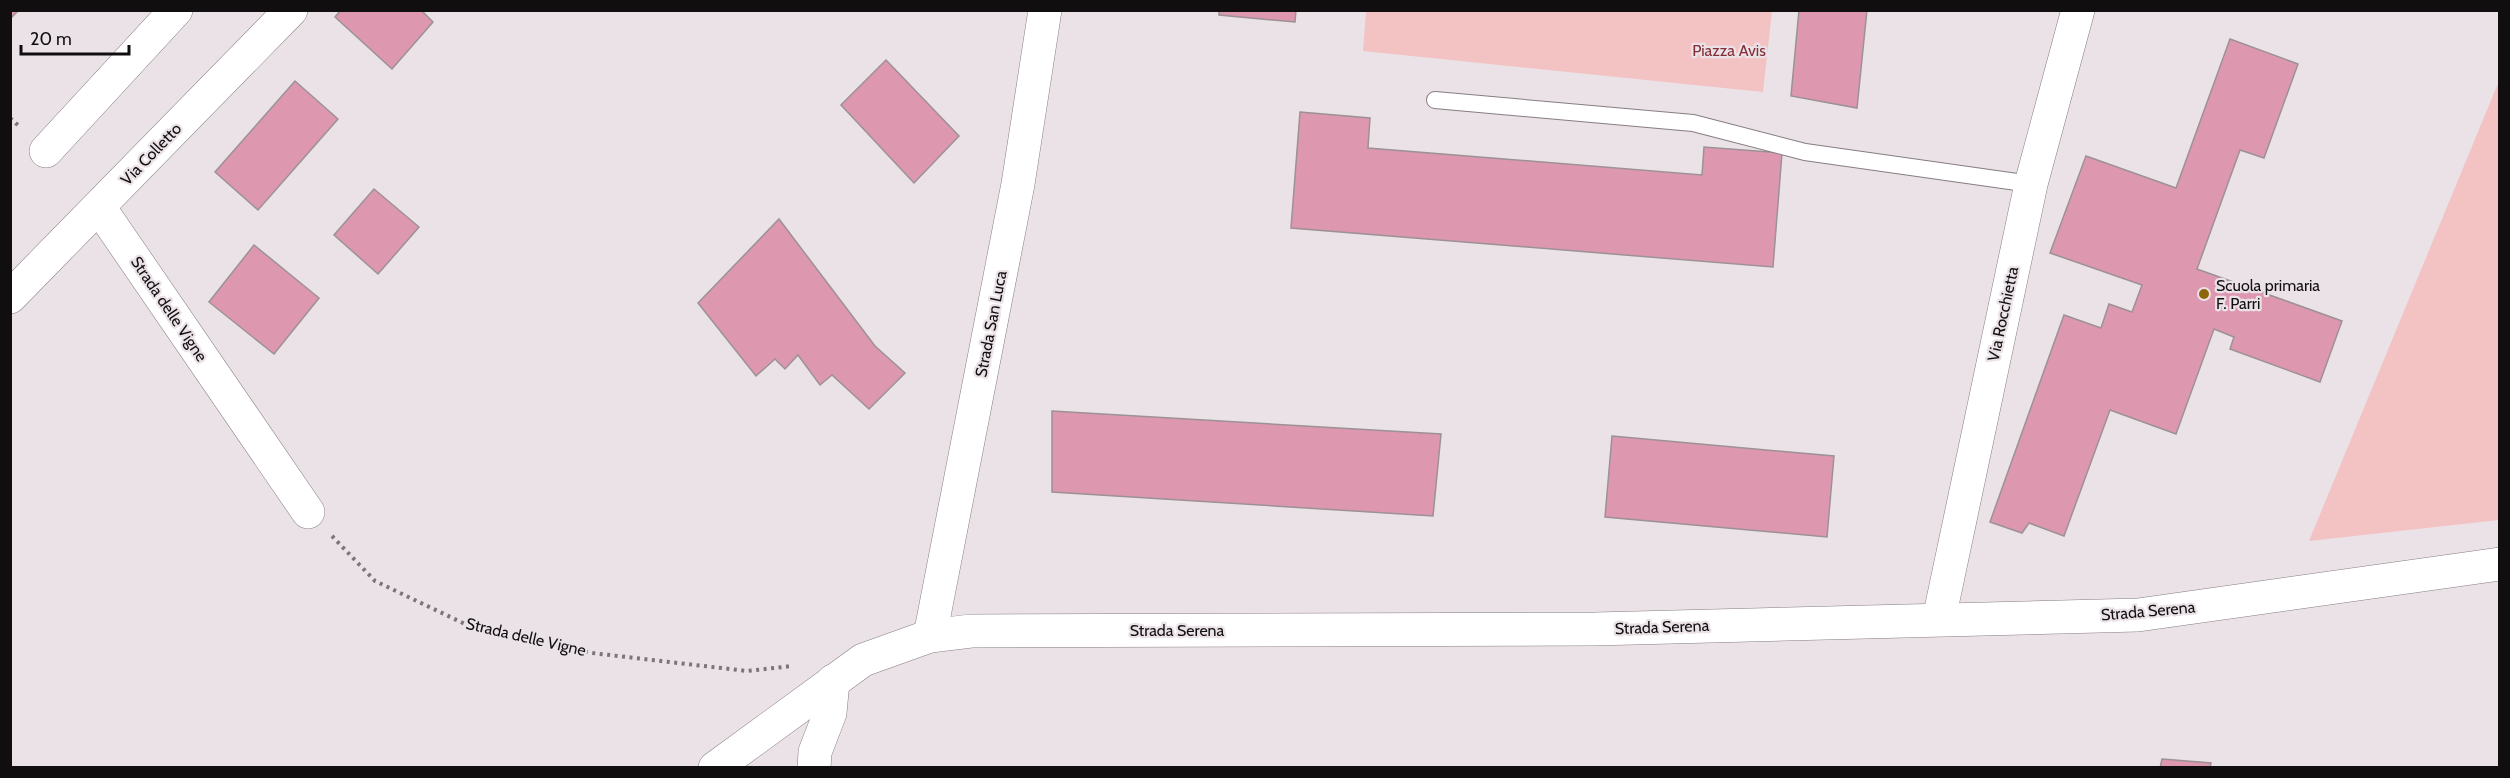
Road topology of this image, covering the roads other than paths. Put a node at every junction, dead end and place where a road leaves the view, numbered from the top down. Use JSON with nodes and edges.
{"nodes":[{"id":1,"x":176,"y":10,"type":"edge"},
{"id":2,"x":291,"y":10,"type":"edge"},
{"id":3,"x":1045,"y":10,"type":"edge"},
{"id":4,"x":2078,"y":10,"type":"edge"},
{"id":5,"x":1435,"y":100,"type":"dead end"},
{"id":6,"x":46,"y":151,"type":"dead end"},
{"id":7,"x":2031,"y":184,"type":"junction"},
{"id":8,"x":99,"y":207,"type":"junction"},
{"id":9,"x":10,"y":297,"type":"edge"},
{"id":10,"x":308,"y":512,"type":"road end"},
{"id":11,"x":2499,"y":564,"type":"edge"},
{"id":12,"x":1939,"y":619,"type":"junction"},
{"id":13,"x":930,"y":636,"type":"junction"},
{"id":14,"x":833,"y":681,"type":"junction"},
{"id":15,"x":715,"y":768,"type":"edge"},
{"id":16,"x":814,"y":768,"type":"edge"}],
"edges":[{"from":1,"to":6,"type":"street"},
{"from":2,"to":8,"type":"street","name":"Via Colletto"},
{"from":3,"to":13,"type":"street","name":"Strada San Luca"},
{"from":4,"to":7,"type":"street","name":"Via Rocchietta"},
{"from":5,"to":7,"type":"lane"},
{"from":7,"to":12,"type":"street","name":"Via Rocchietta"},
{"from":8,"to":9,"type":"street","name":"Via Colletto"},
{"from":8,"to":10,"type":"street","name":"Strada delle Vigne"},
{"from":11,"to":12,"type":"street","name":"Strada Serena"},
{"from":12,"to":13,"type":"street","name":"Strada Serena"},
{"from":13,"to":14,"type":"street","name":"Strada Serena"},
{"from":14,"to":15,"type":"street","name":"Strada Serena"},
{"from":14,"to":16,"type":"street"}]}
